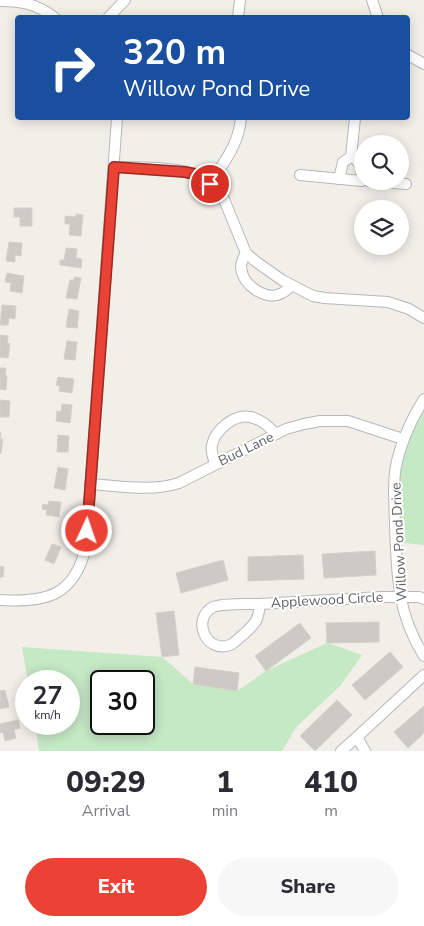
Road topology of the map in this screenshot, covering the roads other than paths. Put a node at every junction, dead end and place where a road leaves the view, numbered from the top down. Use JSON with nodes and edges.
{"nodes":[{"id":1,"x":0,"y":0,"type":"edge"},
{"id":2,"x":125,"y":0,"type":"edge"},
{"id":3,"x":240,"y":0,"type":"edge"},
{"id":4,"x":372,"y":0,"type":"edge"},
{"id":5,"x":51,"y":15,"type":"edge"},
{"id":6,"x":111,"y":15,"type":"edge"},
{"id":7,"x":238,"y":15,"type":"edge"},
{"id":8,"x":377,"y":15,"type":"edge"},
{"id":9,"x":410,"y":57,"type":"edge"},
{"id":10,"x":424,"y":64,"type":"edge"},
{"id":11,"x":117,"y":120,"type":"edge"},
{"id":12,"x":241,"y":120,"type":"edge"},
{"id":13,"x":355,"y":120,"type":"edge"},
{"id":14,"x":350,"y":157,"type":"junction"},
{"id":15,"x":354,"y":159,"type":"edge"},
{"id":16,"x":114,"y":167,"type":"junction"},
{"id":17,"x":300,"y":175,"type":"dead end"},
{"id":18,"x":339,"y":179,"type":"junction"},
{"id":19,"x":354,"y":180,"type":"edge"},
{"id":20,"x":210,"y":184,"type":"junction"},
{"id":21,"x":246,"y":253,"type":"junction"},
{"id":22,"x":292,"y":285,"type":"junction"},
{"id":23,"x":424,"y":318,"type":"edge"},
{"id":24,"x":424,"y":399,"type":"edge"},
{"id":25,"x":276,"y":434,"type":"junction"},
{"id":26,"x":403,"y":440,"type":"junction"},
{"id":27,"x":215,"y":464,"type":"junction"},
{"id":28,"x":90,"y":484,"type":"junction"},
{"id":29,"x":400,"y":596,"type":"junction"},
{"id":30,"x":424,"y":599,"type":"edge"},
{"id":31,"x":0,"y":600,"type":"edge"},
{"id":32,"x":260,"y":604,"type":"junction"},
{"id":33,"x":424,"y":656,"type":"edge"},
{"id":34,"x":424,"y":675,"type":"edge"},
{"id":35,"x":356,"y":737,"type":"junction"},
{"id":36,"x":341,"y":751,"type":"edge"},
{"id":37,"x":366,"y":751,"type":"edge"}],
"edges":[{"from":1,"to":5,"type":"street"},
{"from":2,"to":6,"type":"street"},
{"from":3,"to":7,"type":"street"},
{"from":4,"to":8,"type":"street"},
{"from":9,"to":10,"type":"street"},
{"from":11,"to":16,"type":"street"},
{"from":12,"to":20,"type":"street"},
{"from":13,"to":14,"type":"street"},
{"from":14,"to":15,"type":"street"},
{"from":14,"to":18,"type":"street"},
{"from":16,"to":20,"type":"street"},
{"from":16,"to":28,"type":"street"},
{"from":17,"to":18,"type":"street"},
{"from":18,"to":19,"type":"street"},
{"from":20,"to":21,"type":"street"},
{"from":21,"to":22,"type":"street"},
{"from":21,"to":22,"type":"street"},
{"from":22,"to":23,"type":"street"},
{"from":24,"to":26,"type":"street","name":"Willow Pond Drive"},
{"from":25,"to":26,"type":"street","name":"Bud Lane"},
{"from":25,"to":27,"type":"street","name":"Bud Lane"},
{"from":25,"to":27,"type":"street"},
{"from":26,"to":29,"type":"street","name":"Willow Pond Drive"},
{"from":27,"to":28,"type":"street","name":"Bud Lane"},
{"from":28,"to":31,"type":"street"},
{"from":29,"to":30,"type":"street","name":"Applewood Circle"},
{"from":29,"to":32,"type":"street","name":"Applewood Circle"},
{"from":29,"to":33,"type":"street","name":"Willow Pond Drive"},
{"from":32,"to":32,"type":"street","name":"Applewood Circle"},
{"from":34,"to":35,"type":"street"},
{"from":35,"to":36,"type":"street"},
{"from":35,"to":37,"type":"street"}]}
